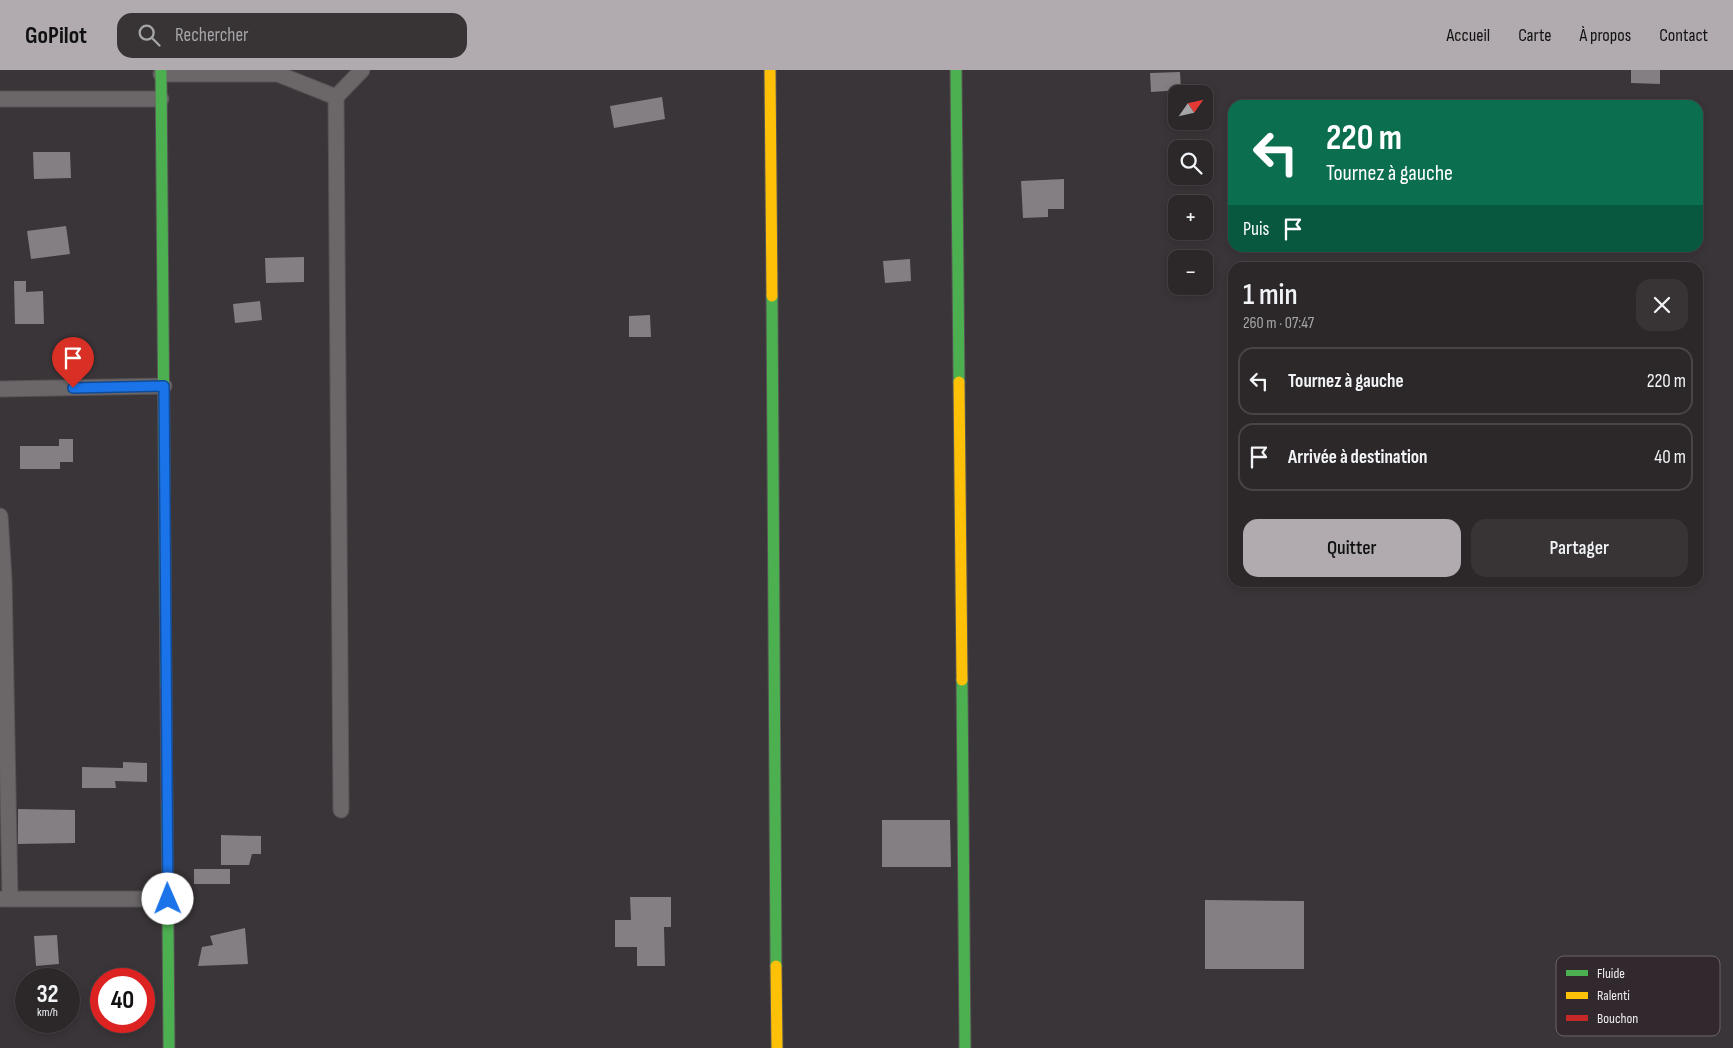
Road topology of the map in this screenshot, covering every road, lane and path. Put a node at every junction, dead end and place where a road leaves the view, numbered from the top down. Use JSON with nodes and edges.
{"nodes":[{"id":1,"x":362,"y":70,"type":"edge"},
{"id":2,"x":770,"y":70,"type":"edge"},
{"id":3,"x":956,"y":70,"type":"edge"},
{"id":4,"x":161,"y":72,"type":"edge"},
{"id":5,"x":336,"y":97,"type":"junction"},
{"id":6,"x":0,"y":99,"type":"edge"},
{"id":7,"x":161,"y":99,"type":"junction"},
{"id":8,"x":164,"y":386,"type":"junction"},
{"id":9,"x":0,"y":389,"type":"edge"},
{"id":10,"x":0,"y":516,"type":"edge"},
{"id":11,"x":2,"y":580,"type":"edge"},
{"id":12,"x":4,"y":736,"type":"edge"},
{"id":13,"x":341,"y":810,"type":"dead end"},
{"id":14,"x":5,"y":899,"type":"edge"},
{"id":15,"x":168,"y":899,"type":"junction"},
{"id":16,"x":170,"y":1048,"type":"edge"},
{"id":17,"x":777,"y":1048,"type":"edge"},
{"id":18,"x":965,"y":1048,"type":"edge"}],
"edges":[{"from":1,"to":5,"type":"street"},
{"from":2,"to":17,"type":"street"},
{"from":3,"to":18,"type":"street"},
{"from":4,"to":5,"type":"street"},
{"from":4,"to":7,"type":"street"},
{"from":5,"to":13,"type":"street"},
{"from":6,"to":7,"type":"street"},
{"from":7,"to":8,"type":"street"},
{"from":8,"to":9,"type":"street"},
{"from":8,"to":15,"type":"street"},
{"from":10,"to":11,"type":"street"},
{"from":11,"to":12,"type":"street"},
{"from":12,"to":14,"type":"street"},
{"from":14,"to":15,"type":"street"},
{"from":15,"to":16,"type":"street"}]}
